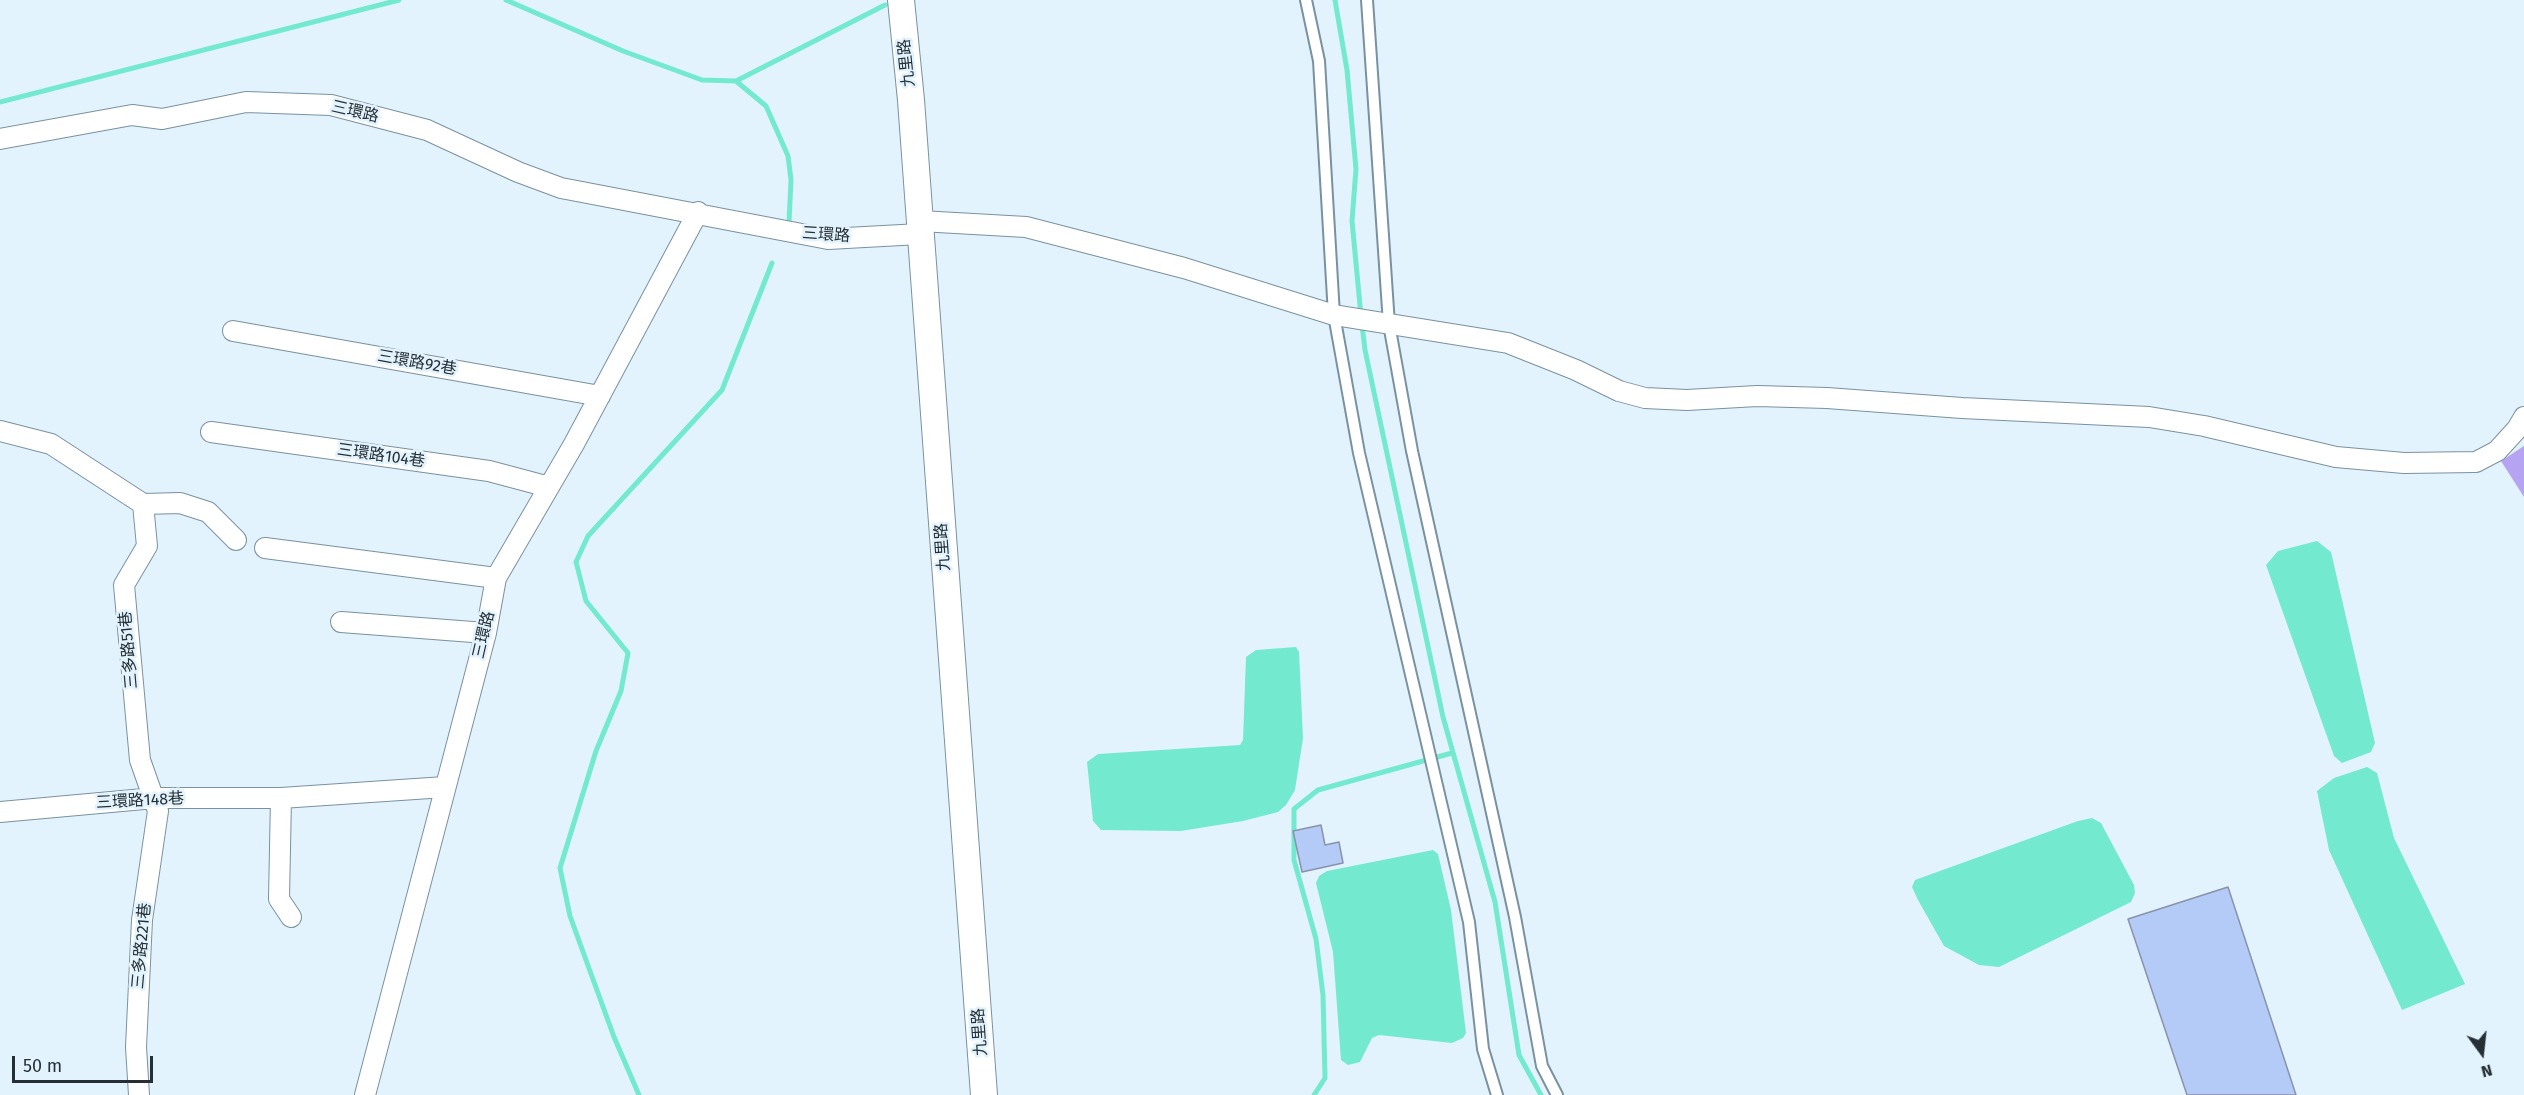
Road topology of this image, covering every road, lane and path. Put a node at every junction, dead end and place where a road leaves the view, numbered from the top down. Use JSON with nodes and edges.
{"nodes":[{"id":1,"x":901,"y":0,"type":"edge"},
{"id":2,"x":1306,"y":0,"type":"edge"},
{"id":3,"x":1367,"y":0,"type":"edge"},
{"id":4,"x":0,"y":140,"type":"edge"},
{"id":5,"x":698,"y":212,"type":"junction"},
{"id":6,"x":920,"y":228,"type":"junction"},
{"id":7,"x":1334,"y":315,"type":"junction"},
{"id":8,"x":1389,"y":324,"type":"junction"},
{"id":9,"x":233,"y":331,"type":"dead end"},
{"id":10,"x":600,"y":396,"type":"junction"},
{"id":11,"x":2524,"y":417,"type":"edge"},
{"id":12,"x":0,"y":431,"type":"edge"},
{"id":13,"x":211,"y":432,"type":"dead end"},
{"id":14,"x":549,"y":487,"type":"junction"},
{"id":15,"x":143,"y":504,"type":"junction"},
{"id":16,"x":236,"y":540,"type":"dead end"},
{"id":17,"x":265,"y":548,"type":"dead end"},
{"id":18,"x":496,"y":578,"type":"junction"},
{"id":19,"x":341,"y":622,"type":"dead end"},
{"id":20,"x":486,"y":633,"type":"junction"},
{"id":21,"x":445,"y":787,"type":"junction"},
{"id":22,"x":155,"y":798,"type":"junction"},
{"id":23,"x":281,"y":798,"type":"junction"},
{"id":24,"x":0,"y":812,"type":"edge"},
{"id":25,"x":291,"y":917,"type":"dead end"},
{"id":26,"x":139,"y":1095,"type":"edge"},
{"id":27,"x":365,"y":1095,"type":"edge"},
{"id":28,"x":984,"y":1095,"type":"edge"},
{"id":29,"x":1497,"y":1095,"type":"edge"},
{"id":30,"x":1557,"y":1095,"type":"edge"}],
"edges":[{"from":1,"to":6,"type":"street","name":"九里路"},
{"from":2,"to":7,"type":"lane"},
{"from":3,"to":8,"type":"lane"},
{"from":4,"to":5,"type":"street","name":"三環路"},
{"from":5,"to":6,"type":"street","name":"三環路"},
{"from":5,"to":10,"type":"street","name":"三環路"},
{"from":6,"to":7,"type":"street","name":"三環路"},
{"from":6,"to":28,"type":"street","name":"九里路"},
{"from":7,"to":8,"type":"street","name":"三環路"},
{"from":7,"to":29,"type":"lane"},
{"from":8,"to":11,"type":"street","name":"三環路"},
{"from":8,"to":30,"type":"lane"},
{"from":9,"to":10,"type":"street","name":"三環路92巷"},
{"from":10,"to":14,"type":"street","name":"三環路"},
{"from":12,"to":15,"type":"street"},
{"from":13,"to":14,"type":"street","name":"三環路104巷"},
{"from":14,"to":18,"type":"street","name":"三環路"},
{"from":15,"to":16,"type":"street"},
{"from":15,"to":22,"type":"street","name":"三多路51巷"},
{"from":17,"to":18,"type":"street"},
{"from":18,"to":20,"type":"street","name":"三環路"},
{"from":19,"to":20,"type":"street"},
{"from":20,"to":21,"type":"street","name":"三環路"},
{"from":21,"to":23,"type":"street","name":"三環路148巷"},
{"from":21,"to":27,"type":"street","name":"三環路"},
{"from":22,"to":23,"type":"street","name":"三環路148巷"},
{"from":22,"to":24,"type":"street","name":"三環路148巷"},
{"from":22,"to":26,"type":"street","name":"三多路221巷"},
{"from":23,"to":25,"type":"street"}]}
